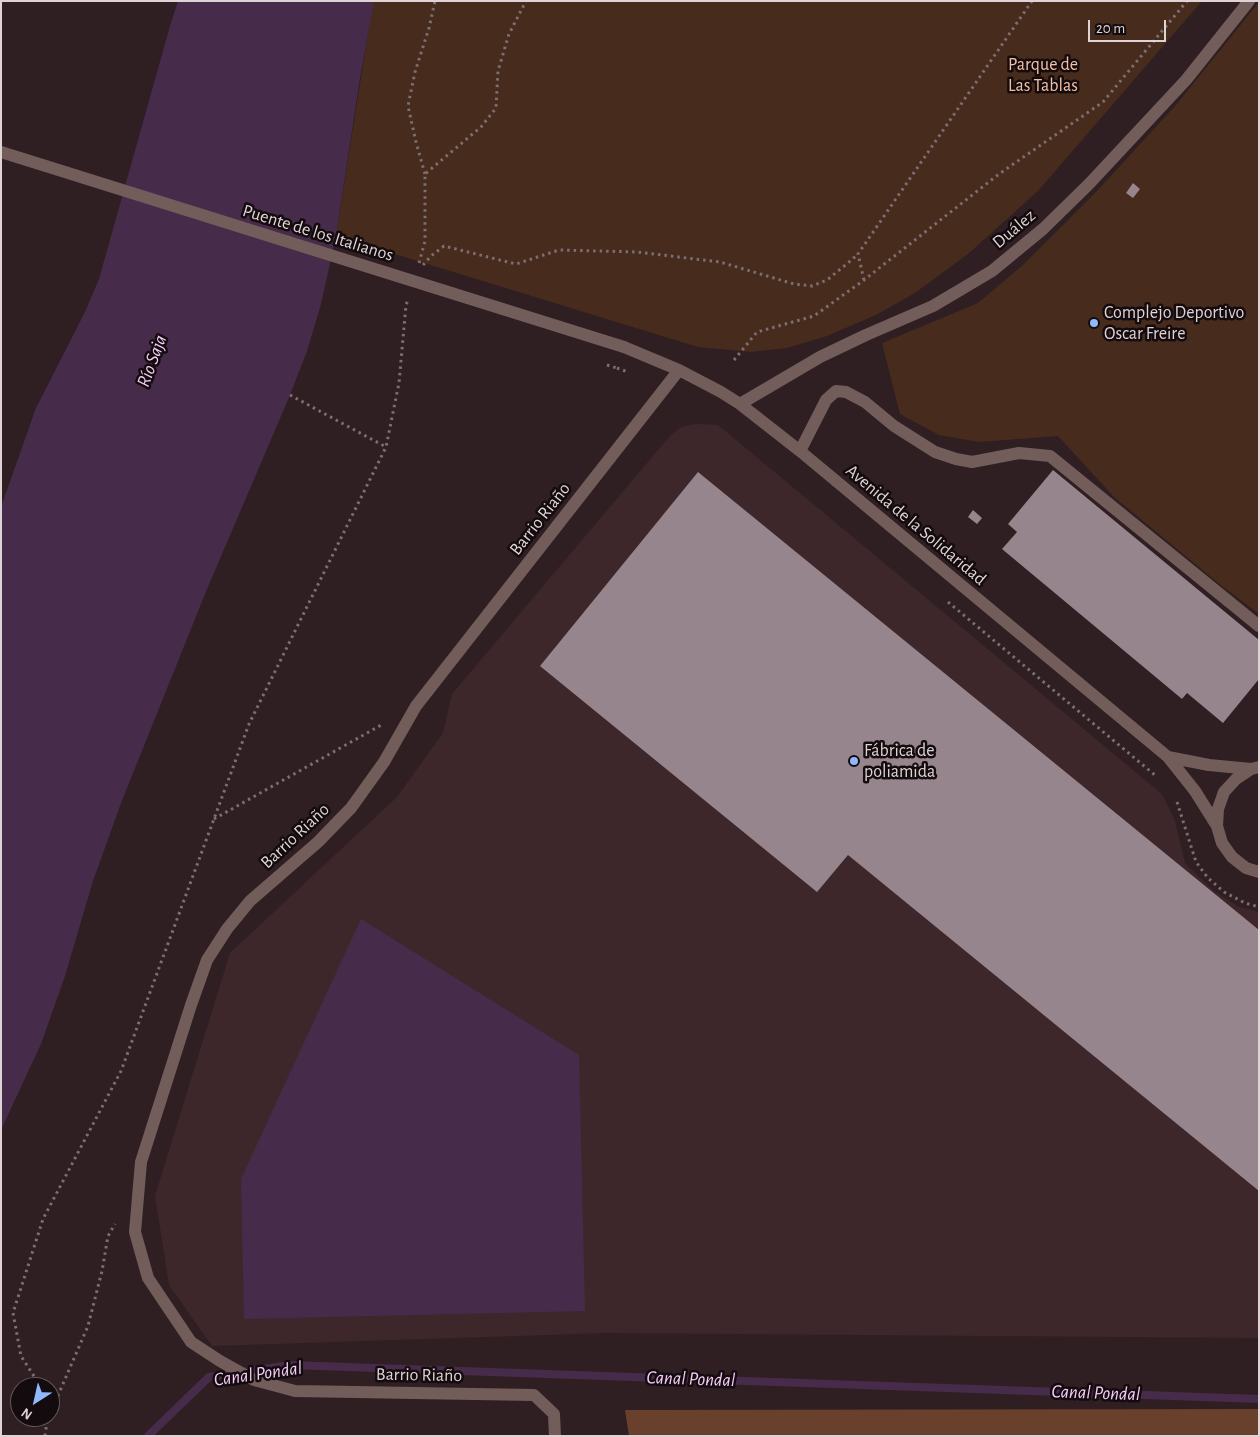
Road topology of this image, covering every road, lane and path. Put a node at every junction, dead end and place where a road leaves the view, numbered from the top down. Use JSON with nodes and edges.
{"nodes":[{"id":1,"x":435,"y":1,"type":"edge"},
{"id":2,"x":526,"y":1,"type":"edge"},
{"id":3,"x":1032,"y":1,"type":"edge"},
{"id":4,"x":1187,"y":1,"type":"edge"},
{"id":5,"x":1249,"y":1,"type":"edge"},
{"id":6,"x":1,"y":152,"type":"edge"},
{"id":7,"x":425,"y":174,"type":"junction"},
{"id":8,"x":858,"y":254,"type":"junction"},
{"id":9,"x":417,"y":268,"type":"dead end"},
{"id":10,"x":864,"y":280,"type":"junction"},
{"id":11,"x":417,"y":283,"type":"junction"},
{"id":12,"x":409,"y":296,"type":"dead end"},
{"id":13,"x":624,"y":347,"type":"joint"},
{"id":14,"x":734,"y":360,"type":"dead end"},
{"id":15,"x":680,"y":370,"type":"junction"},
{"id":16,"x":290,"y":395,"type":"dead end"},
{"id":17,"x":740,"y":404,"type":"junction"},
{"id":18,"x":386,"y":447,"type":"junction"},
{"id":19,"x":800,"y":451,"type":"junction"},
{"id":20,"x":942,"y":598,"type":"dead end"},
{"id":21,"x":1259,"y":626,"type":"edge"},
{"id":22,"x":416,"y":706,"type":"junction"},
{"id":23,"x":1168,"y":757,"type":"junction"},
{"id":24,"x":1255,"y":768,"type":"edge"},
{"id":25,"x":1159,"y":779,"type":"dead end"},
{"id":26,"x":1175,"y":796,"type":"dead end"},
{"id":27,"x":214,"y":819,"type":"junction"},
{"id":28,"x":1217,"y":826,"type":"junction"},
{"id":29,"x":1259,"y":872,"type":"edge"},
{"id":30,"x":1259,"y":907,"type":"edge"},
{"id":31,"x":137,"y":1220,"type":"junction"},
{"id":32,"x":35,"y":1377,"type":"edge"},
{"id":33,"x":60,"y":1391,"type":"edge"},
{"id":34,"x":555,"y":1436,"type":"edge"}],
"edges":[{"from":1,"to":7,"type":"path"},
{"from":2,"to":7,"type":"path"},
{"from":3,"to":8,"type":"path"},
{"from":4,"to":10,"type":"path"},
{"from":5,"to":17,"type":"street","name":"Duález"},
{"from":6,"to":11,"type":"street","name":"Puente de los Italianos","bridge":true},
{"from":7,"to":9,"type":"path"},
{"from":8,"to":10,"type":"path"},
{"from":8,"to":11,"type":"path"},
{"from":10,"to":14,"type":"path"},
{"from":11,"to":13,"type":"street","name":"Puente de los Italianos","bridge":true},
{"from":12,"to":18,"type":"path"},
{"from":13,"to":15,"type":"street","name":"Avenida de la Solidaridad"},
{"from":15,"to":17,"type":"street","name":"Avenida de la Solidaridad"},
{"from":15,"to":22,"type":"street","name":"Barrio Riaño"},
{"from":16,"to":18,"type":"path"},
{"from":17,"to":19,"type":"street","name":"Avenida de la Solidaridad"},
{"from":18,"to":27,"type":"path"},
{"from":19,"to":21,"type":"street"},
{"from":19,"to":23,"type":"street","name":"Avenida de la Solidaridad"},
{"from":20,"to":25,"type":"path"},
{"from":22,"to":27,"type":"path"},
{"from":22,"to":31,"type":"street","name":"Barrio Riaño"},
{"from":23,"to":24,"type":"street","name":"Avenida de la Solidaridad"},
{"from":23,"to":28,"type":"street","name":"Avenida de la Solidaridad"},
{"from":24,"to":28,"type":"street","name":"Avenida de la Solidaridad"},
{"from":26,"to":30,"type":"path"},
{"from":27,"to":32,"type":"path"},
{"from":28,"to":29,"type":"street","name":"Avenida de la Solidaridad"},
{"from":31,"to":33,"type":"path"},
{"from":31,"to":34,"type":"street","name":"Barrio Riaño"}]}
